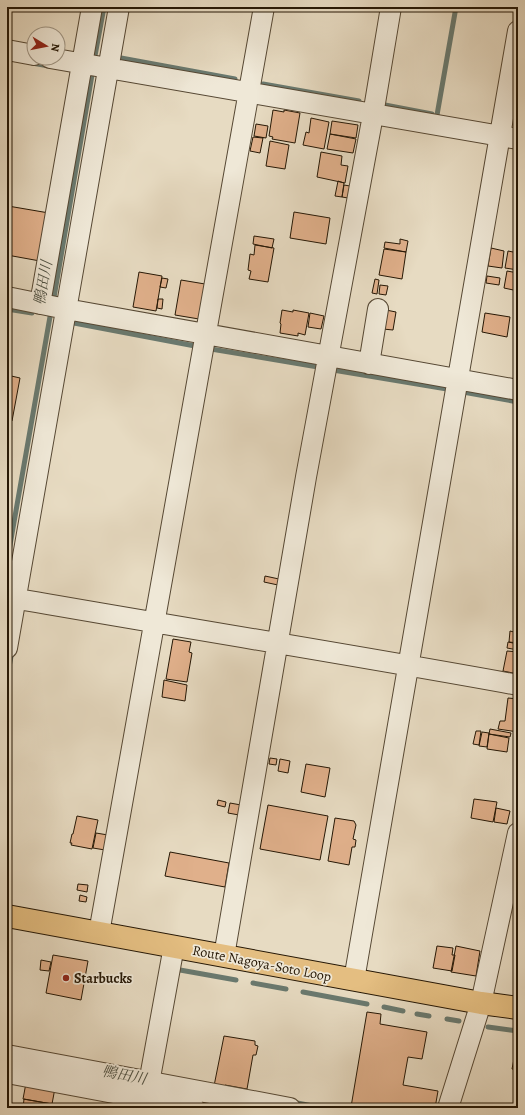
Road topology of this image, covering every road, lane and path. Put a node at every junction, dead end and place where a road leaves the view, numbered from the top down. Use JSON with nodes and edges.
{"nodes":[{"id":1,"x":92,"y":7,"type":"edge"},
{"id":2,"x":119,"y":7,"type":"edge"},
{"id":3,"x":264,"y":7,"type":"edge"},
{"id":4,"x":391,"y":7,"type":"edge"},
{"id":5,"x":518,"y":31,"type":"edge"},
{"id":6,"x":7,"y":50,"type":"edge"},
{"id":7,"x":26,"y":54,"type":"edge"},
{"id":8,"x":66,"y":61,"type":"edge"},
{"id":9,"x":94,"y":66,"type":"junction"},
{"id":10,"x":249,"y":93,"type":"junction"},
{"id":11,"x":373,"y":115,"type":"junction"},
{"id":12,"x":509,"y":137,"type":"edge"},
{"id":13,"x":7,"y":298,"type":"edge"},
{"id":14,"x":52,"y":307,"type":"junction"},
{"id":15,"x":378,"y":309,"type":"dead end"},
{"id":16,"x":206,"y":334,"type":"junction"},
{"id":17,"x":329,"y":357,"type":"junction"},
{"id":18,"x":369,"y":364,"type":"junction"},
{"id":19,"x":457,"y":380,"type":"junction"},
{"id":20,"x":518,"y":390,"type":"edge"},
{"id":21,"x":11,"y":598,"type":"edge"},
{"id":22,"x":155,"y":623,"type":"junction"},
{"id":23,"x":277,"y":642,"type":"junction"},
{"id":24,"x":7,"y":648,"type":"edge"},
{"id":25,"x":410,"y":665,"type":"junction"},
{"id":26,"x":518,"y":685,"type":"edge"},
{"id":27,"x":518,"y":833,"type":"edge"},
{"id":28,"x":7,"y":916,"type":"edge"},
{"id":29,"x":100,"y":933,"type":"junction"},
{"id":30,"x":174,"y":946,"type":"junction"},
{"id":31,"x":224,"y":956,"type":"junction"},
{"id":32,"x":354,"y":980,"type":"junction"},
{"id":33,"x":480,"y":1003,"type":"junction"},
{"id":34,"x":518,"y":1008,"type":"edge"},
{"id":35,"x":7,"y":1055,"type":"edge"},
{"id":36,"x":7,"y":1074,"type":"edge"},
{"id":37,"x":147,"y":1094,"type":"edge"},
{"id":38,"x":194,"y":1108,"type":"edge"},
{"id":39,"x":290,"y":1108,"type":"edge"},
{"id":40,"x":448,"y":1108,"type":"edge"}],
"edges":[{"from":1,"to":9,"type":"street"},
{"from":2,"to":9,"type":"street"},
{"from":3,"to":10,"type":"street"},
{"from":4,"to":11,"type":"street"},
{"from":5,"to":12,"type":"street"},
{"from":6,"to":7,"type":"street"},
{"from":8,"to":9,"type":"street"},
{"from":9,"to":10,"type":"street"},
{"from":9,"to":14,"type":"street"},
{"from":9,"to":14,"type":"street"},
{"from":10,"to":11,"type":"street"},
{"from":10,"to":16,"type":"street"},
{"from":11,"to":12,"type":"street"},
{"from":11,"to":17,"type":"street"},
{"from":12,"to":19,"type":"street"},
{"from":13,"to":14,"type":"street"},
{"from":14,"to":16,"type":"street"},
{"from":14,"to":21,"type":"street"},
{"from":15,"to":18,"type":"street"},
{"from":16,"to":17,"type":"street"},
{"from":16,"to":22,"type":"street"},
{"from":17,"to":18,"type":"street"},
{"from":17,"to":23,"type":"street"},
{"from":18,"to":19,"type":"street"},
{"from":19,"to":20,"type":"street"},
{"from":19,"to":25,"type":"street"},
{"from":21,"to":22,"type":"street"},
{"from":21,"to":24,"type":"street"},
{"from":22,"to":23,"type":"street"},
{"from":22,"to":29,"type":"street"},
{"from":23,"to":25,"type":"street"},
{"from":23,"to":31,"type":"street"},
{"from":25,"to":26,"type":"street"},
{"from":25,"to":32,"type":"street"},
{"from":27,"to":33,"type":"street"},
{"from":28,"to":29,"type":"main road","name":"Route Nagoya-Soto Loop"},
{"from":29,"to":30,"type":"main road","name":"Route Nagoya-Soto Loop"},
{"from":30,"to":31,"type":"main road","name":"Route Nagoya-Soto Loop"},
{"from":30,"to":37,"type":"street"},
{"from":31,"to":32,"type":"main road","name":"Route Nagoya-Soto Loop"},
{"from":32,"to":33,"type":"main road","name":"Route Nagoya-Soto Loop"},
{"from":33,"to":34,"type":"main road","name":"Route Nagoya-Soto Loop"},
{"from":33,"to":40,"type":"street"},
{"from":35,"to":37,"type":"street"},
{"from":36,"to":37,"type":"street"},
{"from":37,"to":38,"type":"street"},
{"from":37,"to":39,"type":"street"}]}
